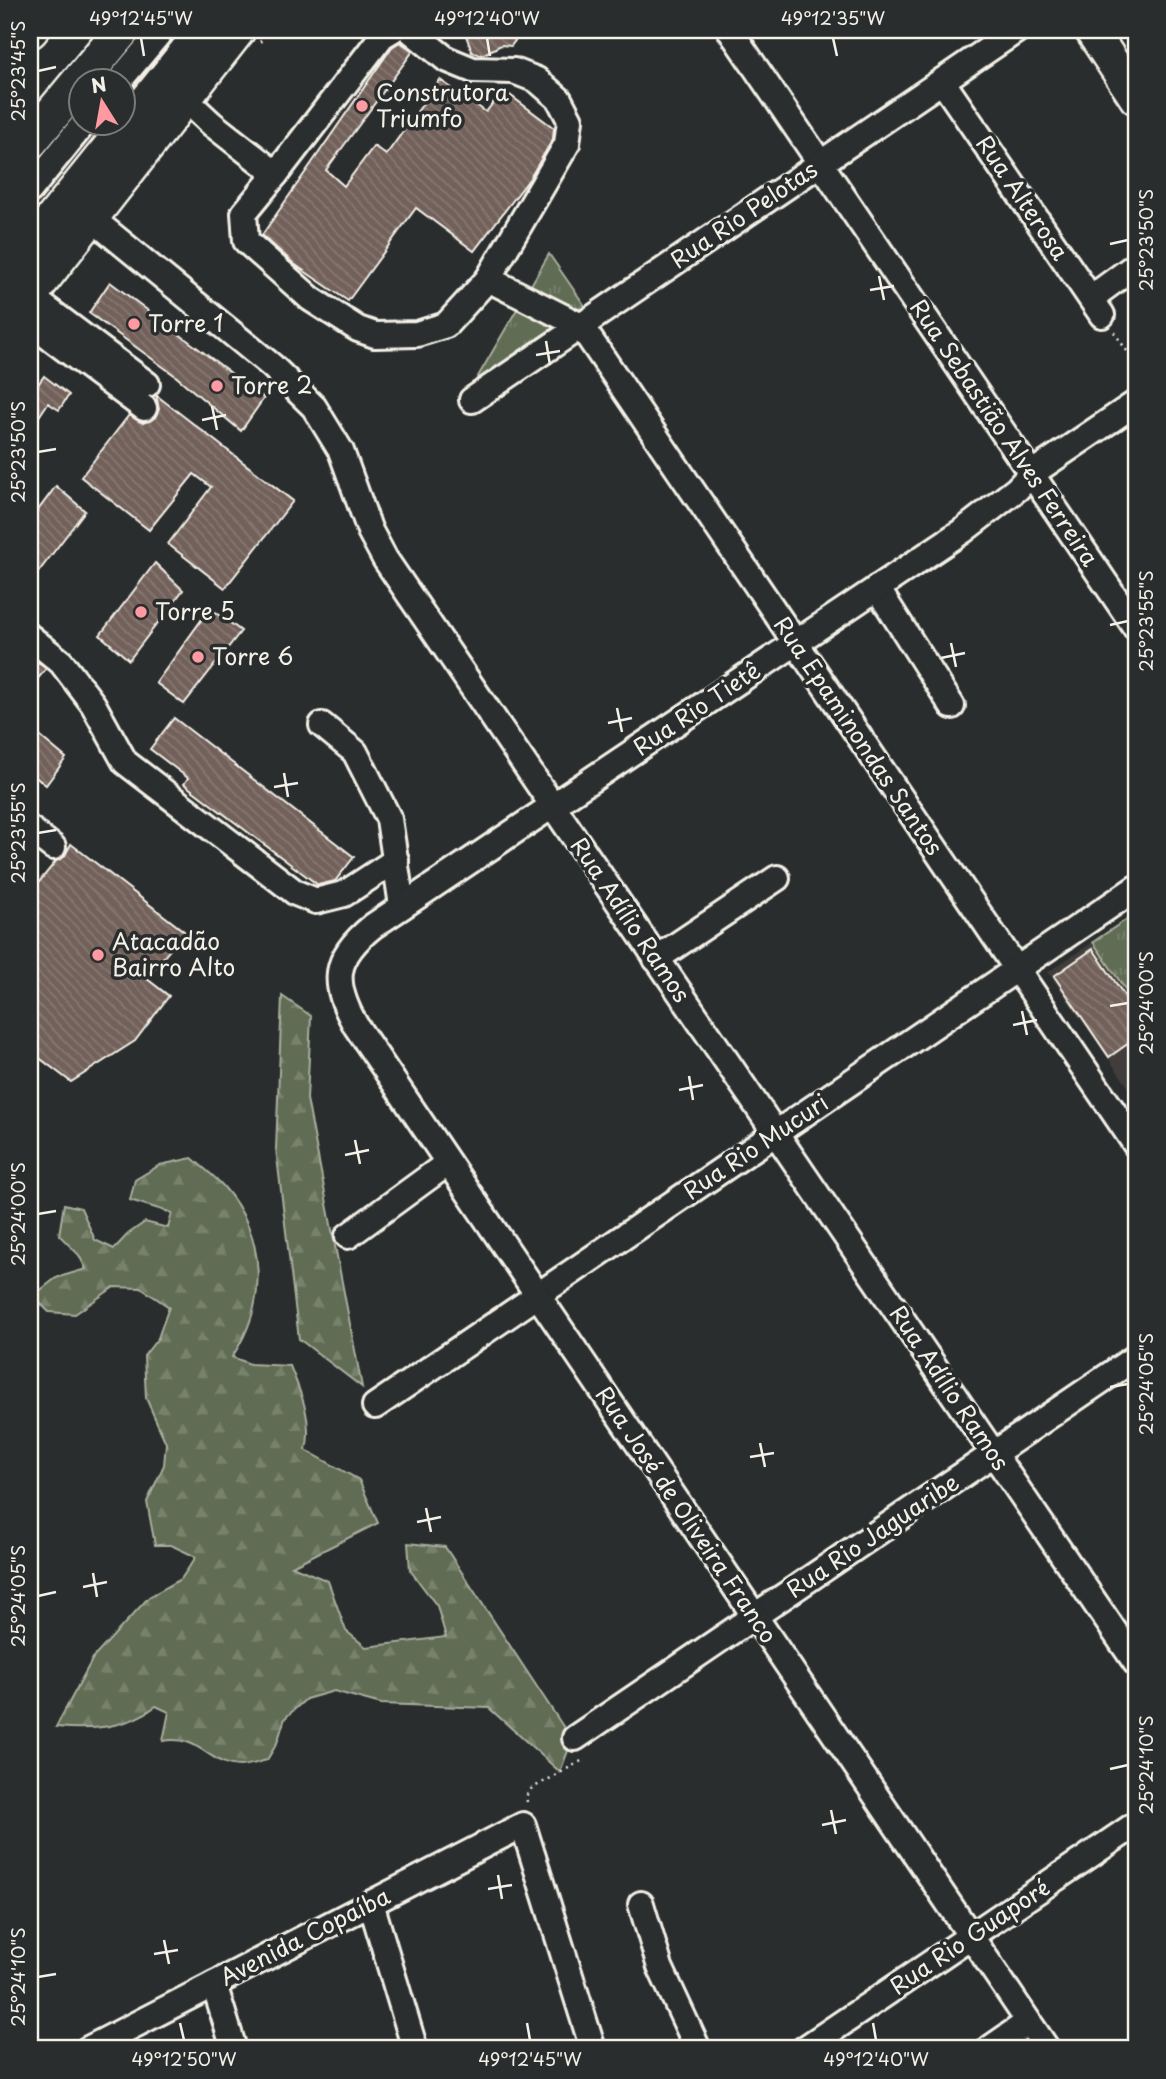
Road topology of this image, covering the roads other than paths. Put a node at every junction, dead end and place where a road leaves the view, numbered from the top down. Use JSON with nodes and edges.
{"nodes":[{"id":1,"x":122,"y":30,"type":"edge"},
{"id":2,"x":162,"y":30,"type":"edge"},
{"id":3,"x":205,"y":30,"type":"edge"},
{"id":4,"x":239,"y":30,"type":"edge"},
{"id":5,"x":392,"y":30,"type":"edge"},
{"id":6,"x":410,"y":30,"type":"edge"},
{"id":7,"x":730,"y":30,"type":"edge"},
{"id":8,"x":1017,"y":30,"type":"edge"},
{"id":9,"x":1091,"y":30,"type":"edge"},
{"id":10,"x":132,"y":66,"type":"edge"},
{"id":11,"x":942,"y":81,"type":"junction"},
{"id":12,"x":184,"y":98,"type":"junction"},
{"id":13,"x":1136,"y":98,"type":"edge"},
{"id":14,"x":74,"y":136,"type":"edge"},
{"id":15,"x":30,"y":141,"type":"edge"},
{"id":16,"x":820,"y":163,"type":"junction"},
{"id":17,"x":276,"y":174,"type":"junction"},
{"id":18,"x":30,"y":190,"type":"edge"},
{"id":19,"x":90,"y":216,"type":"junction"},
{"id":20,"x":30,"y":248,"type":"edge"},
{"id":21,"x":1136,"y":265,"type":"edge"},
{"id":22,"x":488,"y":279,"type":"junction"},
{"id":23,"x":30,"y":296,"type":"edge"},
{"id":24,"x":30,"y":323,"type":"edge"},
{"id":25,"x":581,"y":326,"type":"junction"},
{"id":26,"x":472,"y":400,"type":"dead end"},
{"id":27,"x":1136,"y":403,"type":"edge"},
{"id":28,"x":1031,"y":474,"type":"junction"},
{"id":29,"x":877,"y":588,"type":"junction"},
{"id":30,"x":1136,"y":628,"type":"edge"},
{"id":31,"x":30,"y":637,"type":"edge"},
{"id":32,"x":796,"y":643,"type":"junction"},
{"id":33,"x":952,"y":706,"type":"dead end"},
{"id":34,"x":322,"y":725,"type":"dead end"},
{"id":35,"x":552,"y":806,"type":"junction"},
{"id":36,"x":30,"y":829,"type":"edge"},
{"id":37,"x":53,"y":847,"type":"dead end"},
{"id":38,"x":396,"y":860,"type":"junction"},
{"id":39,"x":777,"y":878,"type":"dead end"},
{"id":40,"x":1136,"y":888,"type":"edge"},
{"id":41,"x":402,"y":906,"type":"junction"},
{"id":42,"x":656,"y":959,"type":"junction"},
{"id":43,"x":1017,"y":969,"type":"junction"},
{"id":44,"x":338,"y":975,"type":"joint"},
{"id":45,"x":775,"y":1133,"type":"junction"},
{"id":46,"x":1136,"y":1145,"type":"edge"},
{"id":47,"x":448,"y":1163,"type":"junction"},
{"id":48,"x":348,"y":1236,"type":"dead end"},
{"id":49,"x":538,"y":1295,"type":"junction"},
{"id":50,"x":1136,"y":1357,"type":"edge"},
{"id":51,"x":375,"y":1406,"type":"dead end"},
{"id":52,"x":994,"y":1454,"type":"junction"},
{"id":53,"x":754,"y":1616,"type":"junction"},
{"id":54,"x":1136,"y":1663,"type":"edge"},
{"id":55,"x":579,"y":1749,"type":"road end"},
{"id":56,"x":1136,"y":1824,"type":"edge"},
{"id":57,"x":371,"y":1903,"type":"junction"},
{"id":58,"x":641,"y":1904,"type":"dead end"},
{"id":59,"x":971,"y":1937,"type":"junction"},
{"id":60,"x":214,"y":1984,"type":"junction"},
{"id":61,"x":1028,"y":2022,"type":"junction"},
{"id":62,"x":88,"y":2049,"type":"edge"},
{"id":63,"x":234,"y":2049,"type":"edge"},
{"id":64,"x":415,"y":2049,"type":"edge"},
{"id":65,"x":593,"y":2049,"type":"edge"},
{"id":66,"x":698,"y":2049,"type":"edge"},
{"id":67,"x":804,"y":2049,"type":"edge"},
{"id":68,"x":989,"y":2049,"type":"edge"},
{"id":69,"x":1047,"y":2049,"type":"edge"}],
"edges":[{"from":1,"to":15,"type":"highway"},
{"from":2,"to":10,"type":"street"},
{"from":3,"to":20,"type":"highway"},
{"from":4,"to":12,"type":"main road"},
{"from":5,"to":17,"type":"street"},
{"from":6,"to":22,"type":"street"},
{"from":7,"to":16,"type":"street","name":"Rua Sebastião Alves Ferreira"},
{"from":8,"to":11,"type":"street","name":"Rua Rio Pelotas"},
{"from":9,"to":13,"type":"main road"},
{"from":11,"to":16,"type":"street","name":"Rua Rio Pelotas"},
{"from":11,"to":21,"type":"street","name":"Rua Alterosa"},
{"from":12,"to":17,"type":"street"},
{"from":12,"to":19,"type":"main road"},
{"from":14,"to":18,"type":"street"},
{"from":16,"to":25,"type":"street","name":"Rua Rio Pelotas"},
{"from":16,"to":28,"type":"street","name":"Rua Sebastião Alves Ferreira"},
{"from":17,"to":22,"type":"street"},
{"from":19,"to":23,"type":"main road"},
{"from":19,"to":35,"type":"street","name":"Rua Adílio Ramos"},
{"from":22,"to":25,"type":"street"},
{"from":23,"to":24,"type":"street"},
{"from":25,"to":26,"type":"street","name":"Rua Rio Pelotas"},
{"from":25,"to":32,"type":"street","name":"Rua Epaminondas Santos"},
{"from":27,"to":28,"type":"street","name":"Rua Rio Tietê"},
{"from":28,"to":29,"type":"street","name":"Rua Rio Tietê"},
{"from":28,"to":30,"type":"street","name":"Rua Sebastião Alves Ferreira"},
{"from":29,"to":32,"type":"street","name":"Rua Rio Tietê"},
{"from":29,"to":33,"type":"street"},
{"from":31,"to":38,"type":"street"},
{"from":32,"to":35,"type":"street","name":"Rua Rio Tietê"},
{"from":32,"to":43,"type":"street","name":"Rua Epaminondas Santos"},
{"from":34,"to":38,"type":"street"},
{"from":35,"to":41,"type":"street","name":"Rua Rio Tietê"},
{"from":35,"to":42,"type":"street","name":"Rua Adílio Ramos"},
{"from":36,"to":37,"type":"street"},
{"from":38,"to":41,"type":"street"},
{"from":39,"to":42,"type":"street"},
{"from":40,"to":43,"type":"street","name":"Rua Rio Mucuri"},
{"from":41,"to":44,"type":"street","name":"Rua Rio Tietê"},
{"from":42,"to":45,"type":"street","name":"Rua Adílio Ramos"},
{"from":43,"to":45,"type":"street","name":"Rua Rio Mucuri"},
{"from":43,"to":46,"type":"street","name":"Rua Epaminondas Santos"},
{"from":44,"to":47,"type":"street","name":"Rua José de Oliveira Franco"},
{"from":45,"to":49,"type":"street","name":"Rua Rio Mucuri"},
{"from":45,"to":52,"type":"street","name":"Rua Adílio Ramos"},
{"from":47,"to":48,"type":"street"},
{"from":47,"to":49,"type":"street","name":"Rua José de Oliveira Franco"},
{"from":49,"to":51,"type":"street","name":"Rua Rio Mucuri"},
{"from":49,"to":53,"type":"street","name":"Rua José de Oliveira Franco"},
{"from":50,"to":52,"type":"street","name":"Rua Rio Jaguaribe"},
{"from":52,"to":53,"type":"street","name":"Rua Rio Jaguaribe"},
{"from":52,"to":54,"type":"street","name":"Rua Adílio Ramos"},
{"from":53,"to":55,"type":"street","name":"Rua Rio Jaguaribe"},
{"from":53,"to":59,"type":"street","name":"Rua José de Oliveira Franco"},
{"from":56,"to":59,"type":"street","name":"Rua Rio Guaporé"},
{"from":57,"to":60,"type":"street","name":"Avenida Copaíba"},
{"from":57,"to":64,"type":"street"},
{"from":57,"to":65,"type":"street","name":"Avenida Copaíba"},
{"from":58,"to":66,"type":"street"},
{"from":59,"to":61,"type":"street","name":"Rua José de Oliveira Franco"},
{"from":59,"to":67,"type":"street","name":"Rua Rio Guaporé"},
{"from":60,"to":62,"type":"street","name":"Avenida Copaíba"},
{"from":60,"to":63,"type":"street"},
{"from":61,"to":68,"type":"street"},
{"from":61,"to":69,"type":"street","name":"Rua José de Oliveira Franco"}]}
